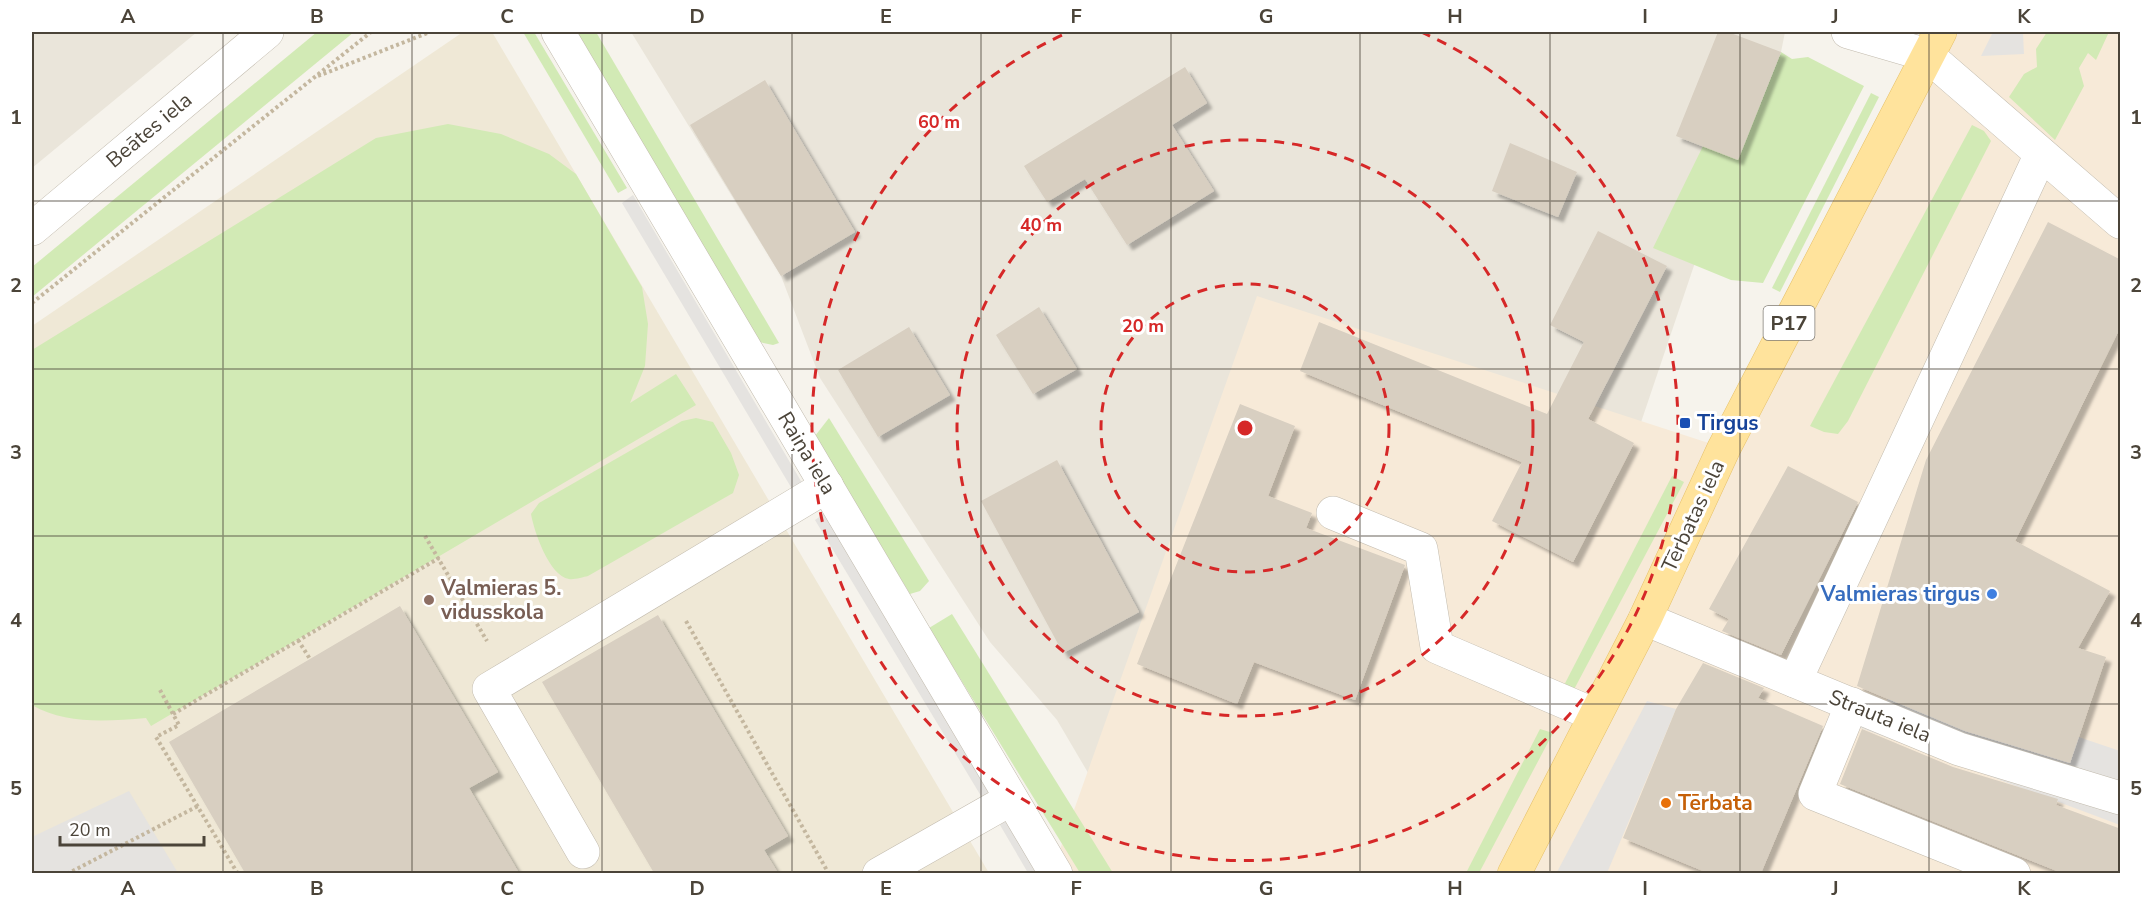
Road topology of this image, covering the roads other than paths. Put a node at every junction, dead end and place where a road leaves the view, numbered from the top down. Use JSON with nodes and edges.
{"nodes":[{"id":1,"x":267,"y":32,"type":"edge"},
{"id":2,"x":558,"y":32,"type":"edge"},
{"id":3,"x":1848,"y":32,"type":"edge"},
{"id":4,"x":1934,"y":43,"type":"edge"},
{"id":5,"x":2041,"y":154,"type":"junction"},
{"id":6,"x":2121,"y":222,"type":"edge"},
{"id":7,"x":32,"y":229,"type":"edge"},
{"id":8,"x":827,"y":486,"type":"junction"},
{"id":9,"x":1333,"y":513,"type":"dead end"},
{"id":10,"x":1645,"y":619,"type":"junction"},
{"id":11,"x":1795,"y":681,"type":"junction"},
{"id":12,"x":1852,"y":704,"type":"junction"},
{"id":13,"x":1595,"y":715,"type":"junction"},
{"id":14,"x":2121,"y":798,"type":"edge"},
{"id":15,"x":1011,"y":799,"type":"junction"},
{"id":16,"x":582,"y":852,"type":"dead end"},
{"id":17,"x":879,"y":873,"type":"edge"},
{"id":18,"x":1056,"y":873,"type":"edge"},
{"id":19,"x":1514,"y":873,"type":"edge"},
{"id":20,"x":2014,"y":873,"type":"edge"}],
"edges":[{"from":1,"to":7,"type":"street","name":"Beātes iela"},
{"from":2,"to":8,"type":"street","name":"Raiņa iela"},
{"from":3,"to":4,"type":"street"},
{"from":4,"to":5,"type":"street"},
{"from":4,"to":10,"type":"main road","name":"Tērbatas iela","number":"P17"},
{"from":5,"to":6,"type":"street"},
{"from":5,"to":11,"type":"street"},
{"from":8,"to":15,"type":"street","name":"Raiņa iela"},
{"from":8,"to":16,"type":"street"},
{"from":9,"to":13,"type":"street"},
{"from":10,"to":11,"type":"street","name":"Strauta iela"},
{"from":10,"to":13,"type":"main road","name":"Tērbatas iela","number":"P17"},
{"from":11,"to":12,"type":"street","name":"Strauta iela"},
{"from":12,"to":14,"type":"street","name":"Strauta iela"},
{"from":12,"to":20,"type":"street"},
{"from":13,"to":19,"type":"main road","name":"Tērbatas iela","number":"P17"},
{"from":15,"to":17,"type":"street"},
{"from":15,"to":18,"type":"street","name":"Raiņa iela"}]}
